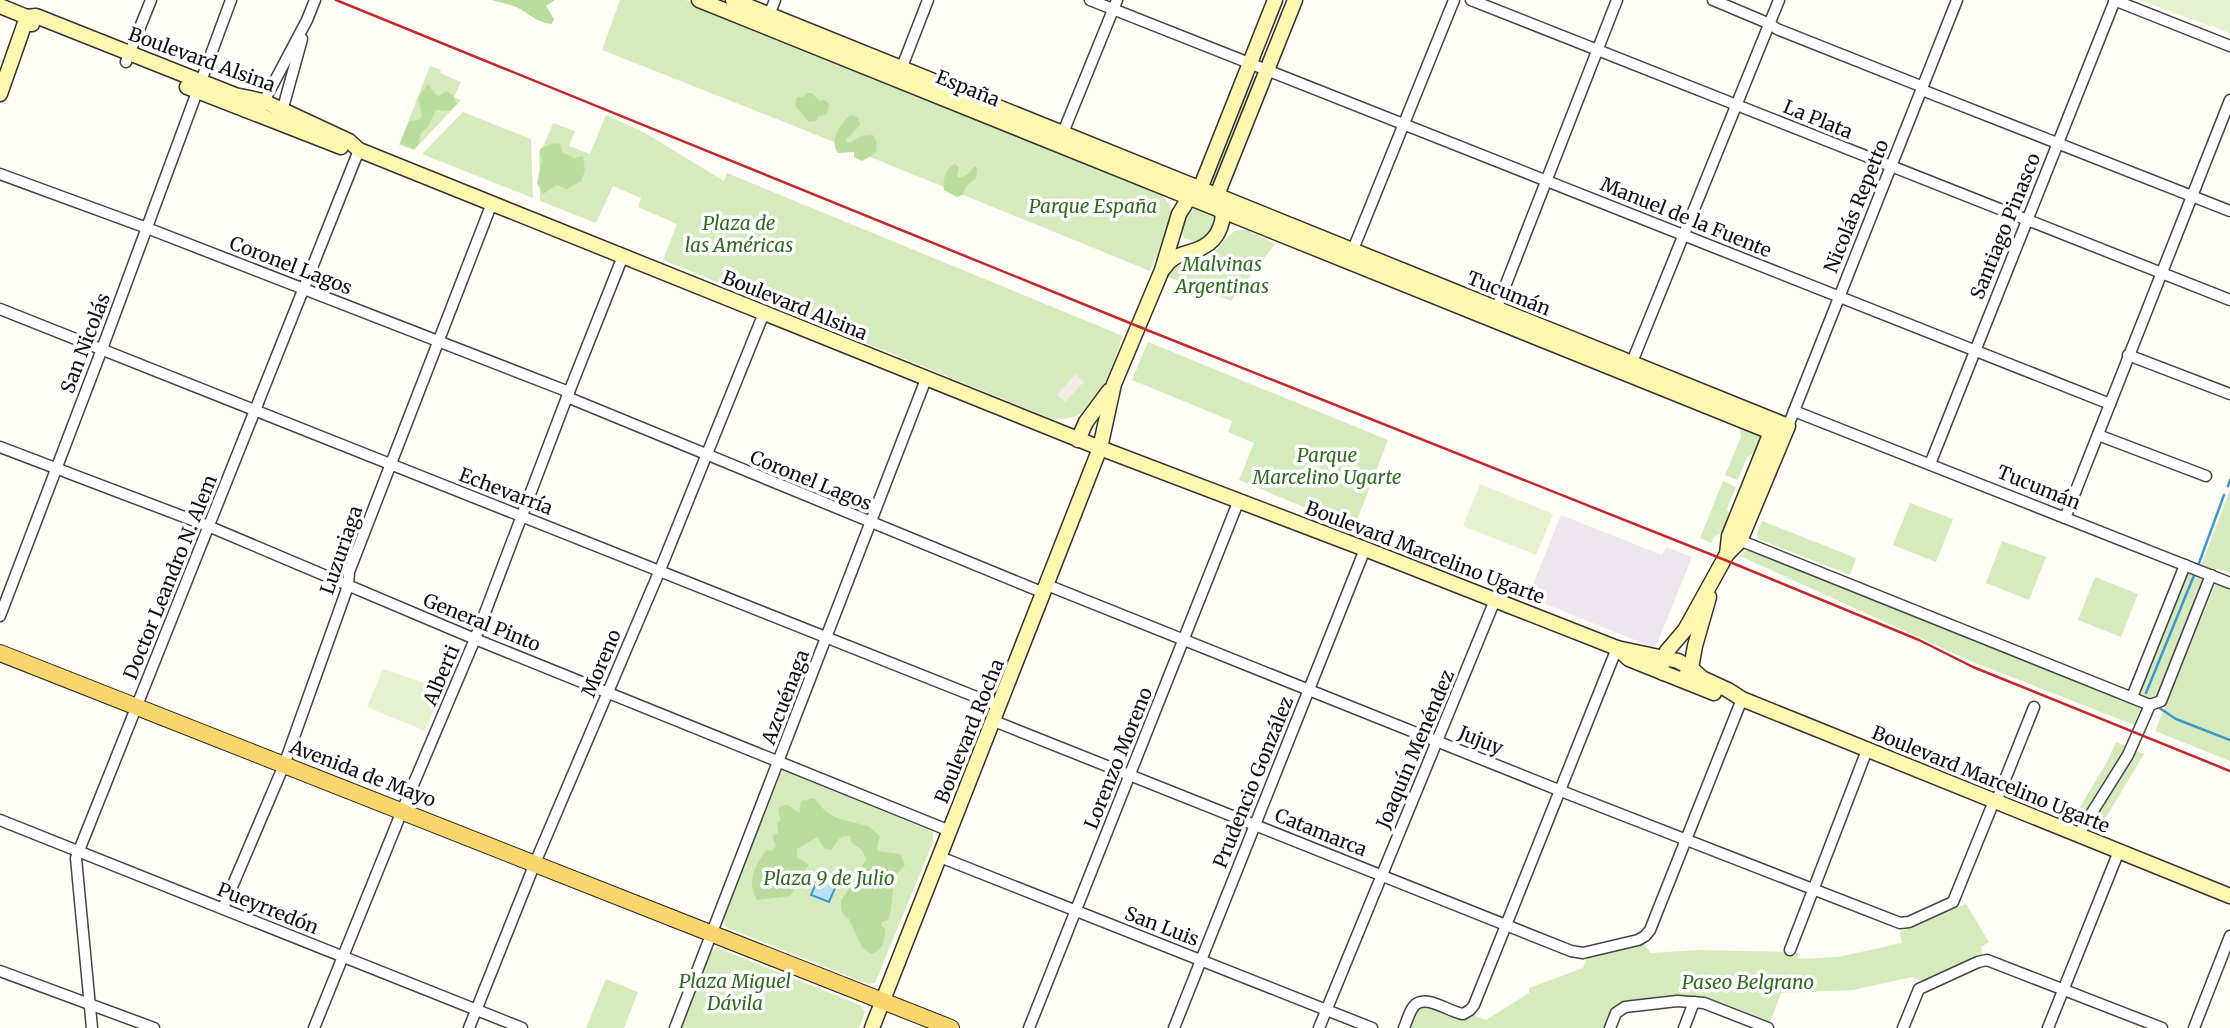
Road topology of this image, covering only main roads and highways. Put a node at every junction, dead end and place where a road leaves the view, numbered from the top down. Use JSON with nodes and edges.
{"nodes":[{"id":1,"x":699,"y":0,"type":"edge"},
{"id":2,"x":733,"y":0,"type":"edge"},
{"id":3,"x":1275,"y":0,"type":"edge"},
{"id":4,"x":1295,"y":0,"type":"edge"},
{"id":5,"x":0,"y":6,"type":"edge"},
{"id":6,"x":27,"y":17,"type":"junction"},
{"id":7,"x":766,"y":21,"type":"junction"},
{"id":8,"x":0,"y":94,"type":"edge"},
{"id":9,"x":1194,"y":194,"type":"junction"},
{"id":10,"x":1217,"y":195,"type":"junction"},
{"id":11,"x":1224,"y":211,"type":"junction"},
{"id":12,"x":1351,"y":256,"type":"junction"},
{"id":13,"x":1162,"y":270,"type":"junction"},
{"id":14,"x":1630,"y":368,"type":"junction"},
{"id":15,"x":1114,"y":384,"type":"junction"},
{"id":16,"x":1788,"y":426,"type":"joint"},
{"id":17,"x":1771,"y":432,"type":"joint"},
{"id":18,"x":1078,"y":440,"type":"junction"},
{"id":19,"x":1100,"y":449,"type":"junction"},
{"id":20,"x":1735,"y":538,"type":"junction"},
{"id":21,"x":1714,"y":580,"type":"junction"},
{"id":22,"x":1617,"y":648,"type":"junction"},
{"id":23,"x":0,"y":653,"type":"edge"},
{"id":24,"x":1665,"y":658,"type":"junction"},
{"id":25,"x":1691,"y":668,"type":"junction"},
{"id":26,"x":1663,"y":673,"type":"junction"},
{"id":27,"x":1680,"y":680,"type":"junction"},
{"id":28,"x":1740,"y":699,"type":"junction"},
{"id":29,"x":2230,"y":896,"type":"edge"},
{"id":30,"x":883,"y":1001,"type":"junction"},
{"id":31,"x":872,"y":1028,"type":"edge"},
{"id":32,"x":951,"y":1028,"type":"edge"}],
"edges":[{"from":1,"to":7,"type":"main road","name":"España"},
{"from":2,"to":7,"type":"main road","name":"España"},
{"from":3,"to":9,"type":"main road"},
{"from":4,"to":10,"type":"main road"},
{"from":5,"to":6,"type":"main road","name":"Boulevard Alsina"},
{"from":6,"to":8,"type":"main road"},
{"from":6,"to":18,"type":"main road","name":"Boulevard Alsina"},
{"from":7,"to":9,"type":"main road","name":"España"},
{"from":9,"to":10,"type":"main road","name":"España"},
{"from":9,"to":11,"type":"main road","name":"España"},
{"from":9,"to":13,"type":"main road"},
{"from":10,"to":11,"type":"main road"},
{"from":10,"to":12,"type":"main road","name":"Tucumán"},
{"from":11,"to":12,"type":"main road","name":"Tucumán"},
{"from":11,"to":13,"type":"main road"},
{"from":12,"to":14,"type":"main road","name":"Tucumán"},
{"from":13,"to":15,"type":"main road"},
{"from":14,"to":16,"type":"main road","name":"Tucumán"},
{"from":14,"to":17,"type":"main road","name":"Tucumán"},
{"from":15,"to":18,"type":"main road"},
{"from":15,"to":19,"type":"main road","name":"Boulevard Rocha"},
{"from":16,"to":20,"type":"main road","name":"Nicolás Repetto"},
{"from":17,"to":20,"type":"main road","name":"Nicolás Repetto"},
{"from":18,"to":19,"type":"main road","name":"Boulevard Alsina"},
{"from":19,"to":22,"type":"main road","name":"Boulevard Marcelino Ugarte"},
{"from":19,"to":30,"type":"main road","name":"Boulevard Rocha"},
{"from":20,"to":21,"type":"main road","name":"Nicolás Repetto"},
{"from":21,"to":24,"type":"main road","name":"Nicolás Repetto"},
{"from":21,"to":25,"type":"main road","name":"Nicolás Repetto"},
{"from":22,"to":24,"type":"main road","name":"Boulevard Marcelino Ugarte"},
{"from":22,"to":26,"type":"main road","name":"Boulevard Marcelino Ugarte"},
{"from":23,"to":30,"type":"main road","name":"Avenida de Mayo"},
{"from":24,"to":25,"type":"main road","name":"Boulevard Marcelino Ugarte"},
{"from":24,"to":26,"type":"main road","name":"Nicolás Repetto"},
{"from":25,"to":27,"type":"main road"},
{"from":25,"to":28,"type":"main road","name":"Boulevard Marcelino Ugarte"},
{"from":26,"to":27,"type":"main road","name":"Boulevard Marcelino Ugarte"},
{"from":27,"to":28,"type":"main road","name":"Boulevard Marcelino Ugarte"},
{"from":28,"to":29,"type":"main road","name":"Boulevard Marcelino Ugarte"},
{"from":30,"to":31,"type":"main road","name":"Boulevard Rocha"},
{"from":30,"to":32,"type":"main road","name":"Avenida de Mayo"}]}
